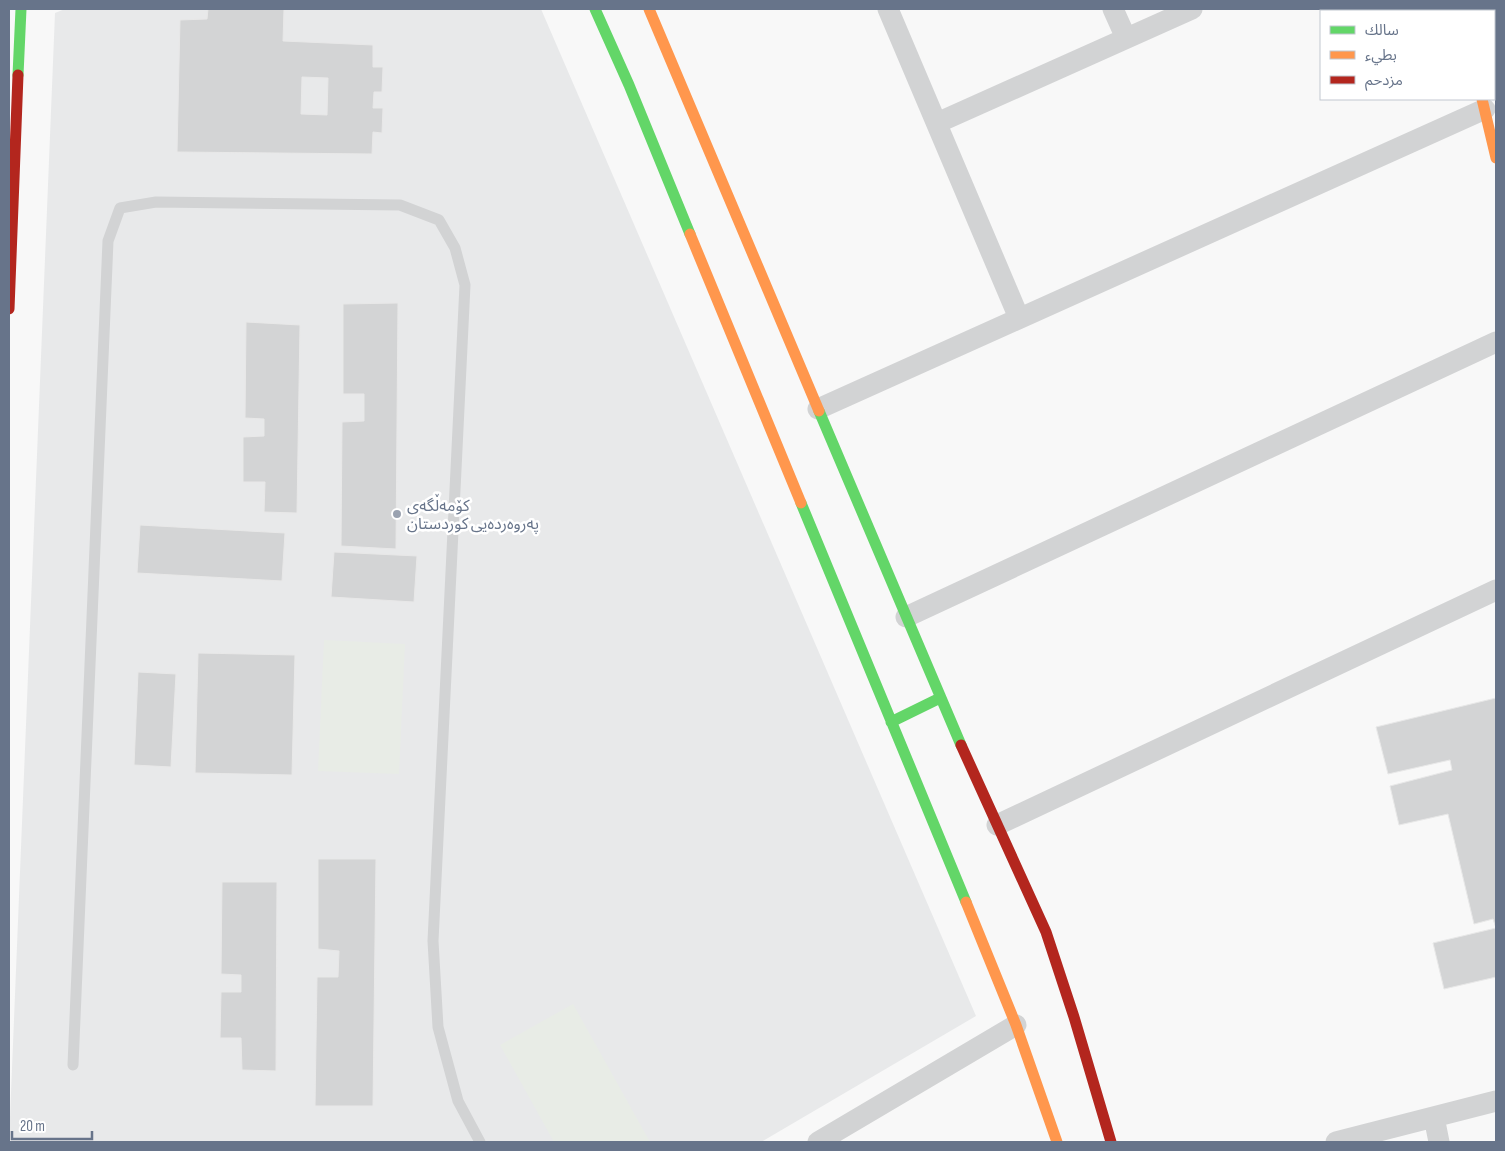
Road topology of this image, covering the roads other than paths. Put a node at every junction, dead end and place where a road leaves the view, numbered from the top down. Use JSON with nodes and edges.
{"nodes":[{"id":1,"x":20,"y":9,"type":"edge"},
{"id":2,"x":595,"y":9,"type":"edge"},
{"id":3,"x":649,"y":9,"type":"edge"},
{"id":4,"x":888,"y":9,"type":"edge"},
{"id":5,"x":1113,"y":9,"type":"edge"},
{"id":6,"x":1192,"y":9,"type":"edge"},
{"id":7,"x":1126,"y":38,"type":"junction"},
{"id":8,"x":1483,"y":104,"type":"edge"},
{"id":9,"x":937,"y":123,"type":"junction"},
{"id":10,"x":1496,"y":158,"type":"edge"},
{"id":11,"x":9,"y":309,"type":"edge"},
{"id":12,"x":1019,"y":318,"type":"junction"},
{"id":13,"x":1496,"y":342,"type":"edge"},
{"id":14,"x":818,"y":409,"type":"junction"},
{"id":15,"x":1496,"y":590,"type":"edge"},
{"id":16,"x":906,"y":617,"type":"junction"},
{"id":17,"x":940,"y":698,"type":"junction"},
{"id":18,"x":891,"y":722,"type":"junction"},
{"id":19,"x":997,"y":825,"type":"junction"},
{"id":20,"x":1016,"y":1025,"type":"junction"},
{"id":21,"x":72,"y":1065,"type":"dead end"},
{"id":22,"x":1496,"y":1101,"type":"edge"},
{"id":23,"x":1434,"y":1117,"type":"junction"},
{"id":24,"x":480,"y":1142,"type":"edge"},
{"id":25,"x":818,"y":1142,"type":"edge"},
{"id":26,"x":1057,"y":1142,"type":"edge"},
{"id":27,"x":1111,"y":1142,"type":"edge"},
{"id":28,"x":1336,"y":1142,"type":"edge"},
{"id":29,"x":1439,"y":1142,"type":"edge"}],
"edges":[{"from":1,"to":11,"type":"street"},
{"from":2,"to":18,"type":"street"},
{"from":3,"to":14,"type":"street"},
{"from":4,"to":9,"type":"street"},
{"from":5,"to":7,"type":"street"},
{"from":6,"to":7,"type":"street"},
{"from":7,"to":9,"type":"street"},
{"from":8,"to":10,"type":"street"},
{"from":8,"to":12,"type":"street"},
{"from":9,"to":12,"type":"street"},
{"from":12,"to":14,"type":"street"},
{"from":13,"to":16,"type":"street"},
{"from":14,"to":16,"type":"street"},
{"from":15,"to":19,"type":"street"},
{"from":16,"to":17,"type":"street"},
{"from":17,"to":18,"type":"street"},
{"from":17,"to":19,"type":"street"},
{"from":18,"to":20,"type":"street"},
{"from":19,"to":27,"type":"street"},
{"from":20,"to":25,"type":"street"},
{"from":20,"to":26,"type":"street"},
{"from":21,"to":24,"type":"lane"},
{"from":22,"to":23,"type":"street"},
{"from":23,"to":28,"type":"street"},
{"from":23,"to":29,"type":"street"}]}
